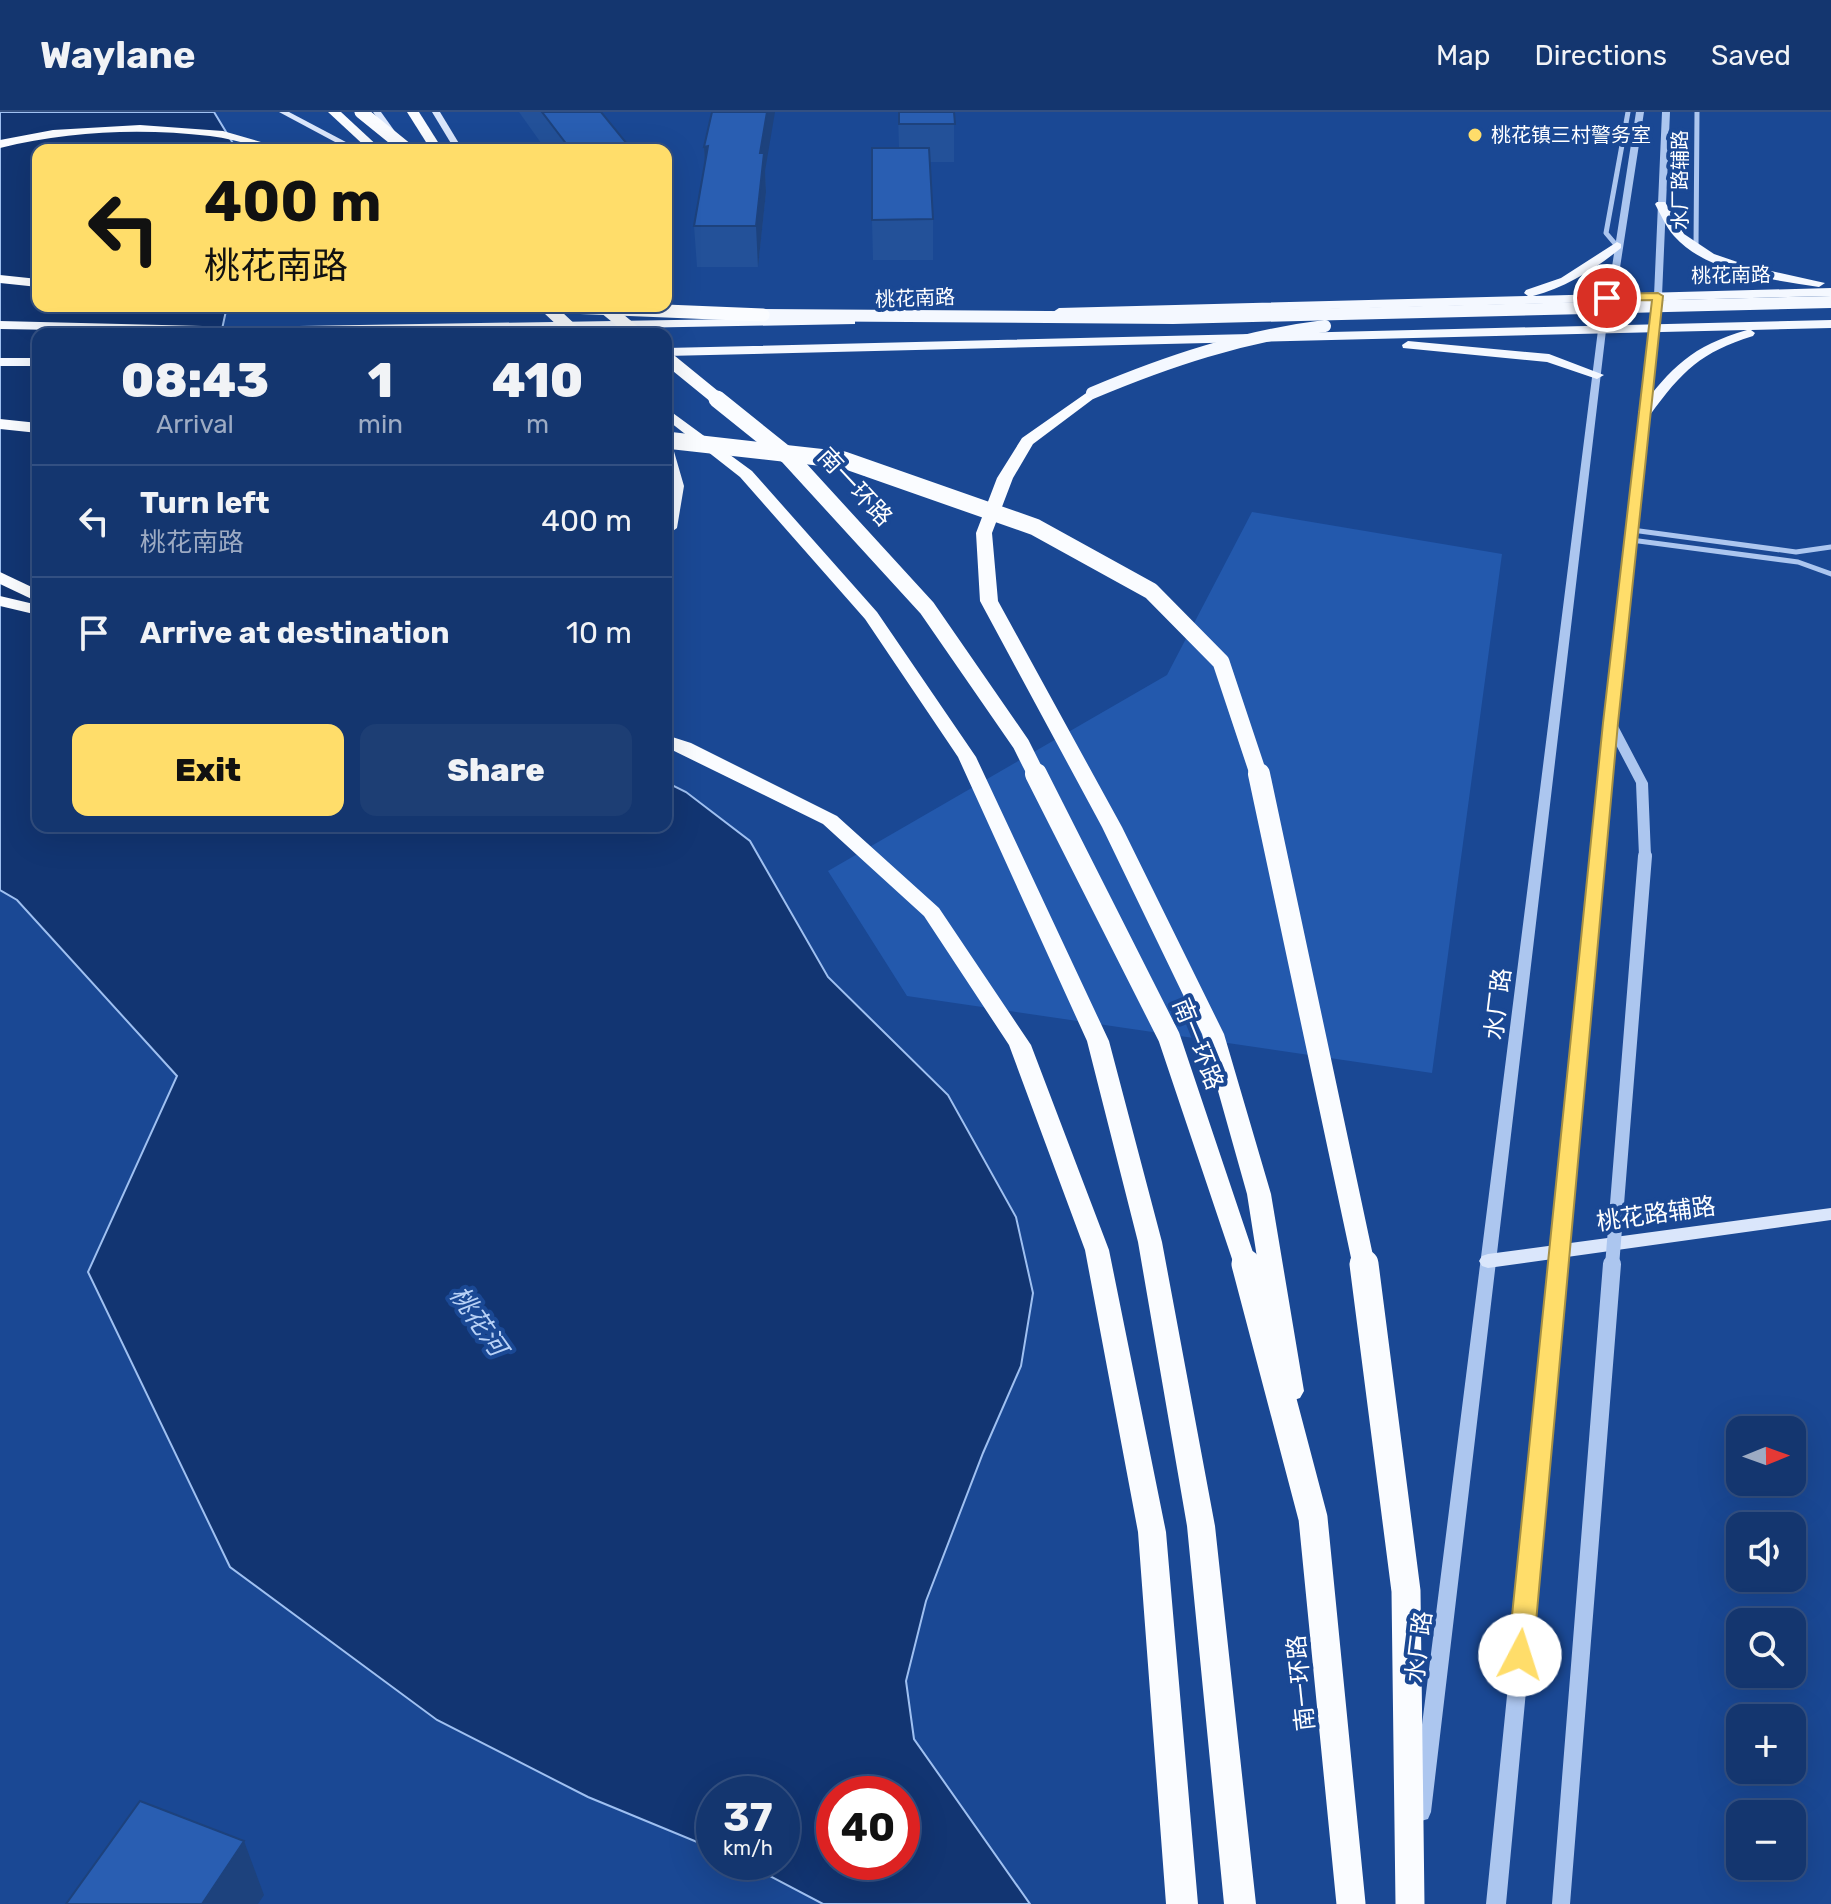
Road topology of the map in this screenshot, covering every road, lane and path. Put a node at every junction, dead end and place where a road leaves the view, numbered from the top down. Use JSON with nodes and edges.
{"nodes":[{"id":1,"x":283,"y":112,"type":"edge"},
{"id":2,"x":334,"y":112,"type":"edge"},
{"id":3,"x":361,"y":112,"type":"edge"},
{"id":4,"x":377,"y":112,"type":"edge"},
{"id":5,"x":413,"y":112,"type":"edge"},
{"id":6,"x":436,"y":112,"type":"edge"},
{"id":7,"x":1628,"y":112,"type":"edge"},
{"id":8,"x":1640,"y":112,"type":"edge"},
{"id":9,"x":1666,"y":112,"type":"edge"},
{"id":10,"x":1697,"y":112,"type":"edge"},
{"id":11,"x":0,"y":144,"type":"edge"},
{"id":12,"x":260,"y":144,"type":"edge"},
{"id":13,"x":345,"y":144,"type":"edge"},
{"id":14,"x":369,"y":144,"type":"edge"},
{"id":15,"x":398,"y":144,"type":"edge"},
{"id":16,"x":401,"y":144,"type":"edge"},
{"id":17,"x":433,"y":144,"type":"edge"},
{"id":18,"x":455,"y":144,"type":"edge"},
{"id":19,"x":1661,"y":204,"type":"junction"},
{"id":20,"x":1617,"y":246,"type":"junction"},
{"id":21,"x":1696,"y":248,"type":"junction"},
{"id":22,"x":0,"y":279,"type":"edge"},
{"id":23,"x":32,"y":282,"type":"edge"},
{"id":24,"x":1831,"y":285,"type":"edge"},
{"id":25,"x":1831,"y":292,"type":"edge"},
{"id":26,"x":1658,"y":296,"type":"junction"},
{"id":27,"x":1607,"y":298,"type":"junction"},
{"id":28,"x":1493,"y":300,"type":"junction"},
{"id":29,"x":1831,"y":305,"type":"edge"},
{"id":30,"x":672,"y":311,"type":"edge"},
{"id":31,"x":552,"y":312,"type":"edge"},
{"id":32,"x":606,"y":312,"type":"edge"},
{"id":33,"x":609,"y":312,"type":"edge"},
{"id":34,"x":763,"y":315,"type":"joint"},
{"id":35,"x":1831,"y":324,"type":"edge"},
{"id":36,"x":0,"y":325,"type":"edge"},
{"id":37,"x":1780,"y":325,"type":"junction"},
{"id":38,"x":122,"y":328,"type":"edge"},
{"id":39,"x":566,"y":328,"type":"edge"},
{"id":40,"x":620,"y":328,"type":"edge"},
{"id":41,"x":629,"y":328,"type":"edge"},
{"id":42,"x":672,"y":328,"type":"edge"},
{"id":43,"x":1655,"y":328,"type":"junction"},
{"id":44,"x":1603,"y":329,"type":"junction"},
{"id":45,"x":1289,"y":337,"type":"junction"},
{"id":46,"x":672,"y":354,"type":"edge"},
{"id":47,"x":672,"y":360,"type":"edge"},
{"id":48,"x":0,"y":362,"type":"edge"},
{"id":49,"x":32,"y":362,"type":"edge"},
{"id":50,"x":1597,"y":375,"type":"junction"},
{"id":51,"x":1092,"y":393,"type":"joint"},
{"id":52,"x":1645,"y":412,"type":"junction"},
{"id":53,"x":672,"y":417,"type":"edge"},
{"id":54,"x":0,"y":424,"type":"edge"},
{"id":55,"x":32,"y":427,"type":"edge"},
{"id":56,"x":672,"y":441,"type":"edge"},
{"id":57,"x":672,"y":469,"type":"edge"},
{"id":58,"x":672,"y":516,"type":"edge"},
{"id":59,"x":1632,"y":535,"type":"junction"},
{"id":60,"x":1831,"y":547,"type":"edge"},
{"id":61,"x":1831,"y":574,"type":"edge"},
{"id":62,"x":0,"y":577,"type":"edge"},
{"id":63,"x":32,"y":594,"type":"edge"},
{"id":64,"x":0,"y":601,"type":"edge"},
{"id":65,"x":32,"y":609,"type":"edge"},
{"id":66,"x":1611,"y":723,"type":"junction"},
{"id":67,"x":672,"y":743,"type":"edge"},
{"id":68,"x":1831,"y":1214,"type":"edge"},
{"id":69,"x":1559,"y":1251,"type":"junction"},
{"id":70,"x":1488,"y":1261,"type":"junction"},
{"id":71,"x":1313,"y":1518,"type":"junction"},
{"id":72,"x":1182,"y":1904,"type":"edge"},
{"id":73,"x":1240,"y":1904,"type":"edge"},
{"id":74,"x":1351,"y":1904,"type":"edge"},
{"id":75,"x":1410,"y":1904,"type":"edge"},
{"id":76,"x":1496,"y":1904,"type":"edge"},
{"id":77,"x":1561,"y":1904,"type":"edge"}],
"edges":[{"from":1,"to":13,"type":"main road"},
{"from":2,"to":14,"type":"highway"},
{"from":3,"to":15,"type":"highway","bridge":true},
{"from":4,"to":16,"type":"main road"},
{"from":5,"to":17,"type":"highway"},
{"from":6,"to":18,"type":"main road"},
{"from":7,"to":20,"type":"street"},
{"from":8,"to":20,"type":"street","name":"水厂路"},
{"from":9,"to":19,"type":"street"},
{"from":10,"to":21,"type":"street","name":"水厂路辅路"},
{"from":11,"to":12,"type":"highway"},
{"from":19,"to":21,"type":"main road"},
{"from":19,"to":26,"type":"street"},
{"from":20,"to":27,"type":"street","name":"水厂路"},
{"from":20,"to":28,"type":"main road"},
{"from":21,"to":24,"type":"main road"},
{"from":22,"to":23,"type":"highway"},
{"from":25,"to":26,"type":"main road","name":"桃花南路"},
{"from":26,"to":27,"type":"main road","name":"桃花南路"},
{"from":26,"to":43,"type":"street"},
{"from":27,"to":28,"type":"main road","name":"桃花南路"},
{"from":27,"to":44,"type":"street","name":"水厂路"},
{"from":28,"to":42,"type":"main road","name":"桃花南路"},
{"from":29,"to":34,"type":"main road","bridge":true},
{"from":29,"to":51,"type":"main road","bridge":true},
{"from":30,"to":34,"type":"highway","bridge":true},
{"from":31,"to":39,"type":"highway","bridge":true},
{"from":32,"to":40,"type":"main road"},
{"from":33,"to":41,"type":"highway","bridge":true},
{"from":35,"to":37,"type":"main road","name":"桃花南路"},
{"from":36,"to":38,"type":"main road","name":"桃花南路"},
{"from":37,"to":43,"type":"main road","name":"桃花南路"},
{"from":37,"to":52,"type":"main road"},
{"from":43,"to":44,"type":"main road","name":"桃花南路"},
{"from":43,"to":52,"type":"street"},
{"from":44,"to":45,"type":"main road","name":"桃花南路"},
{"from":44,"to":50,"type":"street","name":"水厂路"},
{"from":45,"to":46,"type":"main road","name":"桃花南路"},
{"from":45,"to":50,"type":"main road"},
{"from":47,"to":71,"type":"highway","name":"南一环路","bridge":true},
{"from":48,"to":49,"type":"main road"},
{"from":50,"to":70,"type":"street","name":"水厂路"},
{"from":51,"to":71,"type":"highway","bridge":true},
{"from":52,"to":59,"type":"street"},
{"from":53,"to":73,"type":"highway","bridge":true},
{"from":54,"to":55,"type":"highway"},
{"from":56,"to":75,"type":"highway","bridge":true},
{"from":57,"to":58,"type":"main road"},
{"from":59,"to":60,"type":"lane"},
{"from":59,"to":61,"type":"lane"},
{"from":59,"to":66,"type":"street"},
{"from":62,"to":63,"type":"highway"},
{"from":64,"to":65,"type":"highway"},
{"from":66,"to":69,"type":"street"},
{"from":66,"to":77,"type":"street","bridge":true},
{"from":67,"to":72,"type":"highway"},
{"from":68,"to":69,"type":"main road","name":"桃花路辅路"},
{"from":69,"to":70,"type":"main road","name":"桃花路辅路"},
{"from":69,"to":76,"type":"street"},
{"from":70,"to":75,"type":"street","name":"水厂路"},
{"from":71,"to":74,"type":"highway","name":"南一环路","bridge":true}]}
